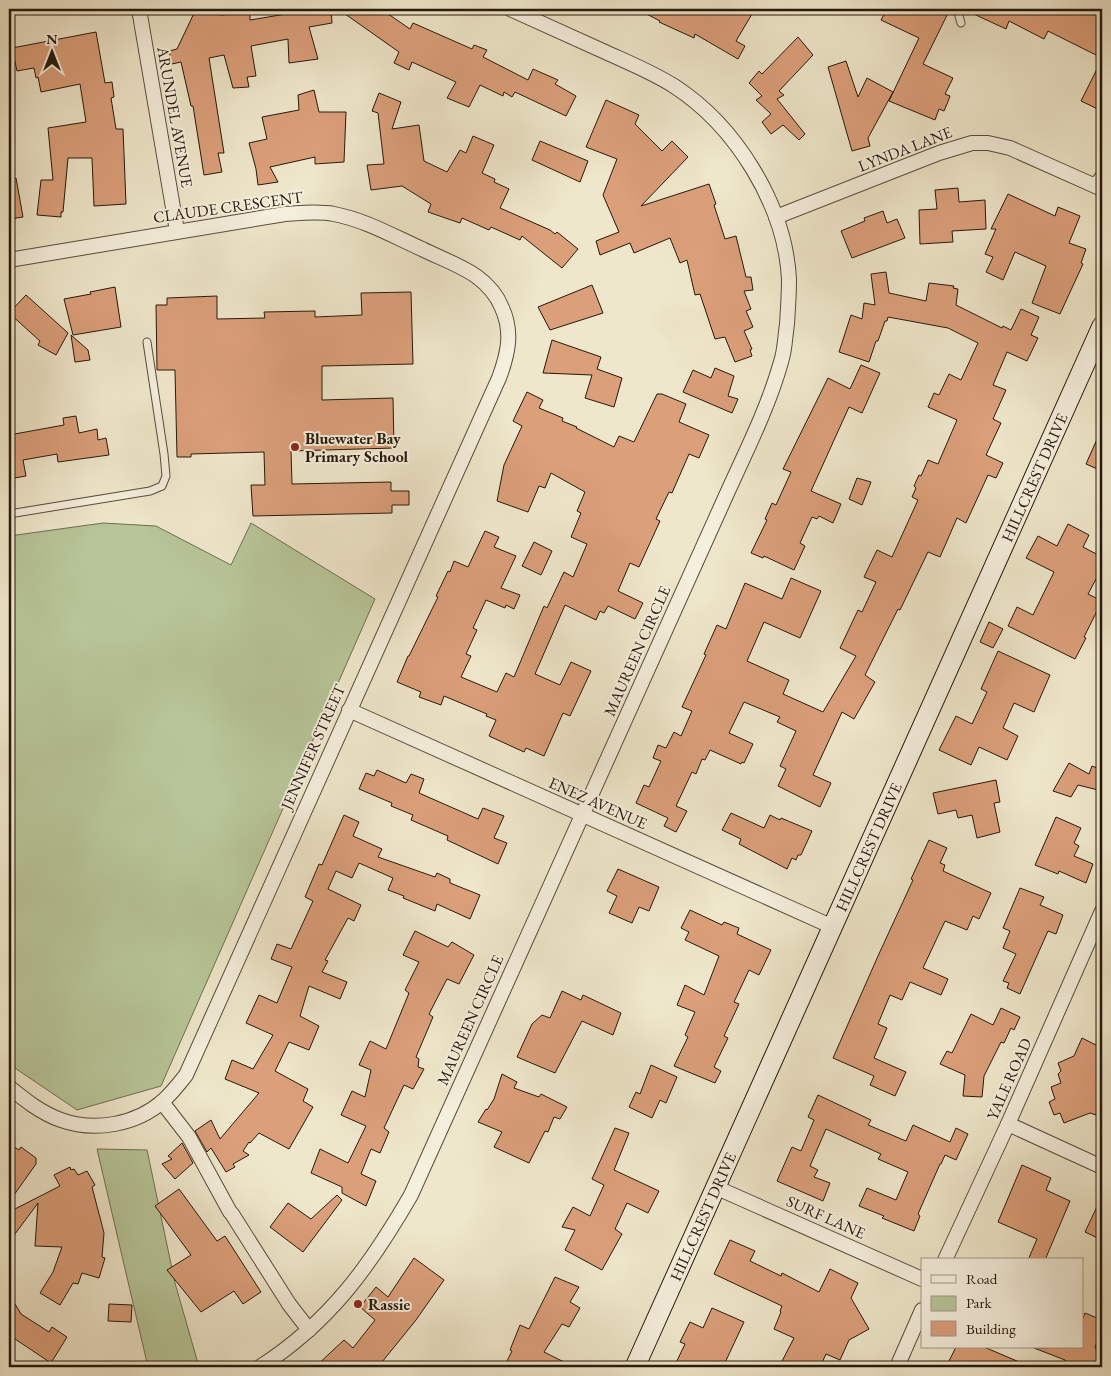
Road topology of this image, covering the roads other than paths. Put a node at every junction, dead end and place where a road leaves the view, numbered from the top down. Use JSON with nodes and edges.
{"nodes":[{"id":1,"x":139,"y":9,"type":"edge"},
{"id":2,"x":510,"y":9,"type":"edge"},
{"id":3,"x":957,"y":9,"type":"edge"},
{"id":4,"x":961,"y":23,"type":"dead end"},
{"id":5,"x":1102,"y":172,"type":"edge"},
{"id":6,"x":1097,"y":187,"type":"edge"},
{"id":7,"x":776,"y":218,"type":"junction"},
{"id":8,"x":178,"y":231,"type":"junction"},
{"id":9,"x":9,"y":260,"type":"edge"},
{"id":10,"x":1102,"y":326,"type":"edge"},
{"id":11,"x":147,"y":342,"type":"dead end"},
{"id":12,"x":1098,"y":346,"type":"edge"},
{"id":13,"x":499,"y":378,"type":"joint"},
{"id":14,"x":9,"y":514,"type":"edge"},
{"id":15,"x":349,"y":710,"type":"junction"},
{"id":16,"x":582,"y":815,"type":"junction"},
{"id":17,"x":1102,"y":911,"type":"edge"},
{"id":18,"x":833,"y":927,"type":"junction"},
{"id":19,"x":9,"y":1087,"type":"edge"},
{"id":20,"x":162,"y":1102,"type":"junction"},
{"id":21,"x":1008,"y":1124,"type":"junction"},
{"id":22,"x":1102,"y":1167,"type":"edge"},
{"id":23,"x":715,"y":1187,"type":"junction"},
{"id":24,"x":946,"y":1258,"type":"edge"},
{"id":25,"x":921,"y":1279,"type":"edge"},
{"id":26,"x":921,"y":1312,"type":"edge"},
{"id":27,"x":309,"y":1330,"type":"junction"},
{"id":28,"x":260,"y":1367,"type":"edge"},
{"id":29,"x":635,"y":1367,"type":"edge"},
{"id":30,"x":897,"y":1367,"type":"edge"}],
"edges":[{"from":1,"to":8,"type":"street","name":"ARUNDEL AVENUE"},
{"from":2,"to":7,"type":"street","name":"MAUREEN CIRCLE"},
{"from":3,"to":4,"type":"lane"},
{"from":5,"to":6,"type":"lane"},
{"from":6,"to":7,"type":"street","name":"LYNDA LANE"},
{"from":7,"to":16,"type":"street","name":"MAUREEN CIRCLE"},
{"from":8,"to":9,"type":"street","name":"CLAUDE CRESCENT"},
{"from":8,"to":13,"type":"street","name":"CLAUDE CRESCENT"},
{"from":10,"to":12,"type":"street","name":"HILLCREST DRIVE"},
{"from":11,"to":14,"type":"lane"},
{"from":12,"to":18,"type":"street","name":"HILLCREST DRIVE"},
{"from":13,"to":15,"type":"street","name":"JENNIFER STREET"},
{"from":15,"to":16,"type":"street","name":"ENEZ AVENUE"},
{"from":15,"to":20,"type":"street","name":"JENNIFER STREET"},
{"from":16,"to":18,"type":"street","name":"ENEZ AVENUE"},
{"from":16,"to":27,"type":"street","name":"MAUREEN CIRCLE"},
{"from":17,"to":21,"type":"street","name":"YALE ROAD"},
{"from":18,"to":23,"type":"street","name":"HILLCREST DRIVE"},
{"from":19,"to":20,"type":"street","name":"JENNIFER STREET"},
{"from":20,"to":27,"type":"street"},
{"from":21,"to":22,"type":"street"},
{"from":21,"to":24,"type":"street","name":"YALE ROAD"},
{"from":23,"to":25,"type":"street","name":"SURF LANE"},
{"from":23,"to":29,"type":"street","name":"HILLCREST DRIVE"},
{"from":26,"to":30,"type":"street"},
{"from":27,"to":28,"type":"street","name":"MAUREEN CIRCLE"}]}
